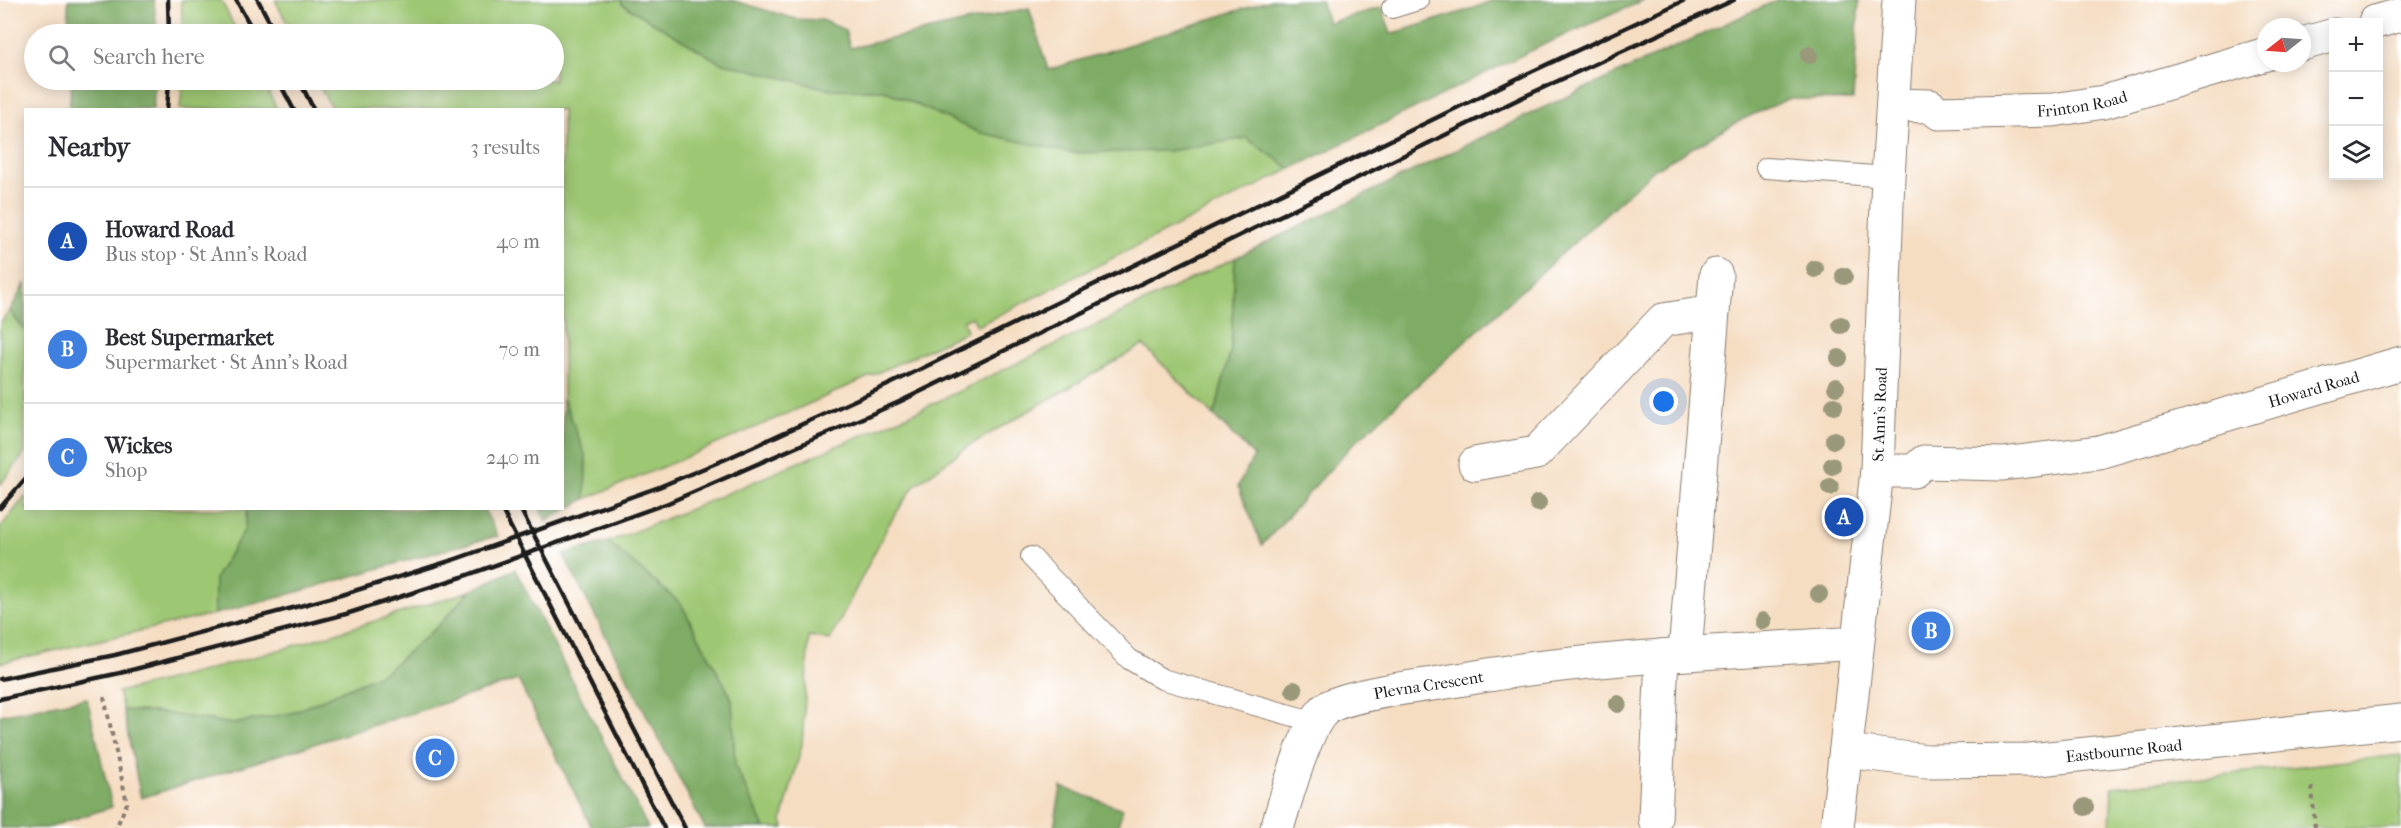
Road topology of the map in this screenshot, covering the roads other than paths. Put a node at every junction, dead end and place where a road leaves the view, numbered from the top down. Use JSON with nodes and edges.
{"nodes":[{"id":1,"x":1418,"y":0,"type":"edge"},
{"id":2,"x":1899,"y":0,"type":"edge"},
{"id":3,"x":1392,"y":8,"type":"dead end"},
{"id":4,"x":2401,"y":15,"type":"edge"},
{"id":5,"x":2383,"y":20,"type":"edge"},
{"id":6,"x":2329,"y":36,"type":"edge"},
{"id":7,"x":2311,"y":41,"type":"edge"},
{"id":8,"x":2257,"y":57,"type":"edge"},
{"id":9,"x":1893,"y":105,"type":"junction"},
{"id":10,"x":1766,"y":168,"type":"dead end"},
{"id":11,"x":1888,"y":177,"type":"junction"},
{"id":12,"x":1716,"y":275,"type":"dead end"},
{"id":13,"x":1713,"y":312,"type":"junction"},
{"id":14,"x":2401,"y":363,"type":"edge"},
{"id":15,"x":1475,"y":464,"type":"dead end"},
{"id":16,"x":1877,"y":471,"type":"junction"},
{"id":17,"x":1031,"y":557,"type":"dead end"},
{"id":18,"x":1857,"y":643,"type":"junction"},
{"id":19,"x":1674,"y":655,"type":"junction"},
{"id":20,"x":2401,"y":721,"type":"edge"},
{"id":21,"x":1315,"y":722,"type":"junction"},
{"id":22,"x":1846,"y":751,"type":"junction"},
{"id":23,"x":1656,"y":819,"type":"dead end"},
{"id":24,"x":1277,"y":828,"type":"edge"},
{"id":25,"x":1837,"y":828,"type":"edge"}],
"edges":[{"from":1,"to":3,"type":"lane"},
{"from":2,"to":9,"type":"street","name":"St Ann's Road"},
{"from":4,"to":5,"type":"street"},
{"from":6,"to":7,"type":"street"},
{"from":8,"to":9,"type":"street","name":"Frinton Road"},
{"from":9,"to":11,"type":"street","name":"St Ann's Road"},
{"from":10,"to":11,"type":"lane"},
{"from":11,"to":16,"type":"street","name":"St Ann's Road"},
{"from":12,"to":13,"type":"street"},
{"from":13,"to":15,"type":"street"},
{"from":13,"to":19,"type":"street"},
{"from":14,"to":16,"type":"street","name":"Howard Road"},
{"from":16,"to":18,"type":"street","name":"St Ann's Road"},
{"from":17,"to":21,"type":"lane"},
{"from":18,"to":19,"type":"street","name":"Plevna Crescent"},
{"from":18,"to":22,"type":"street","name":"St Ann's Road"},
{"from":19,"to":21,"type":"street","name":"Plevna Crescent"},
{"from":19,"to":23,"type":"street"},
{"from":20,"to":22,"type":"street","name":"Eastbourne Road"},
{"from":21,"to":24,"type":"street","name":"Plevna Crescent"},
{"from":22,"to":25,"type":"street","name":"St Ann's Road"}]}
